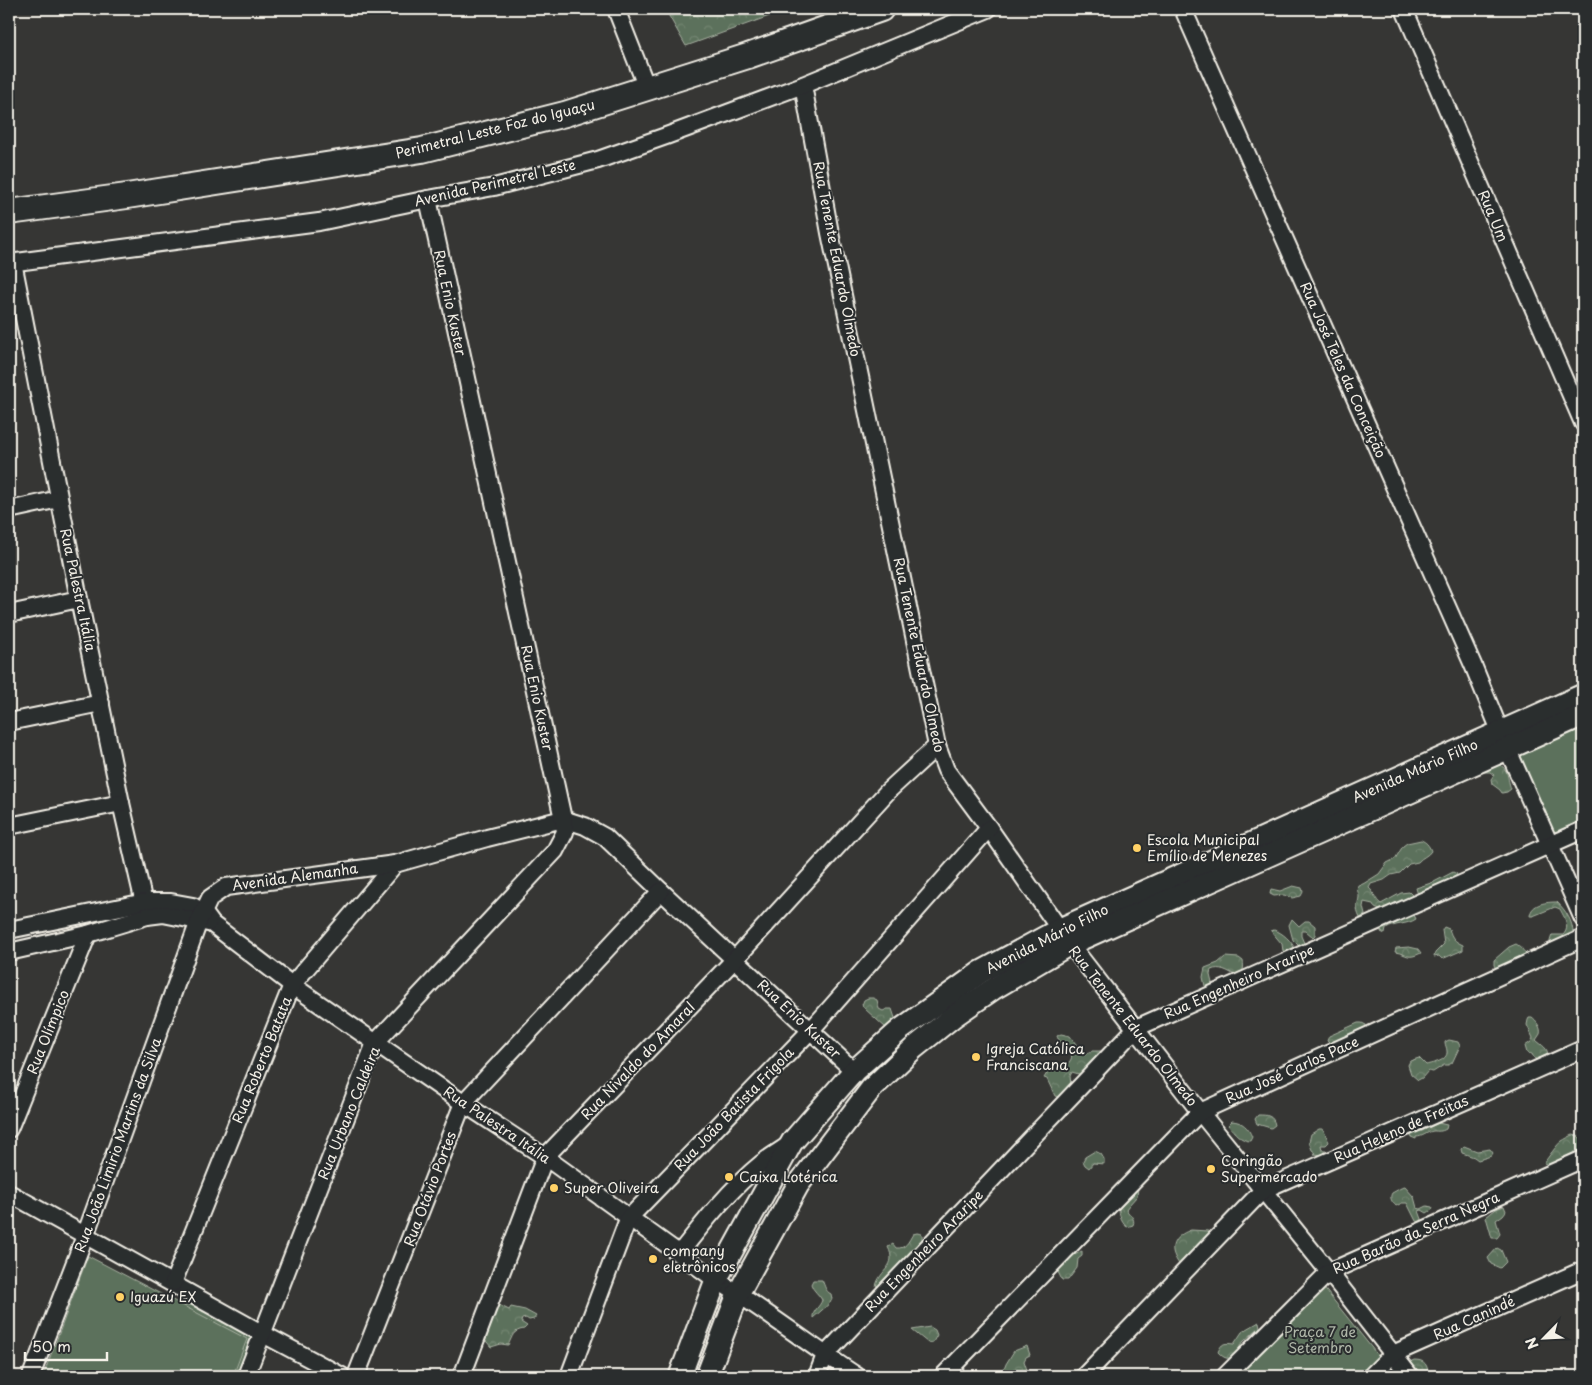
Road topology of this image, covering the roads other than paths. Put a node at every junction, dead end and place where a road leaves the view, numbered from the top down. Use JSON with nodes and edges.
{"nodes":[{"id":1,"x":616,"y":9,"type":"edge"},
{"id":2,"x":881,"y":9,"type":"edge"},
{"id":3,"x":988,"y":9,"type":"edge"},
{"id":4,"x":1183,"y":9,"type":"edge"},
{"id":5,"x":1404,"y":9,"type":"edge"},
{"id":6,"x":803,"y":86,"type":"junction"},
{"id":7,"x":647,"y":88,"type":"junction"},
{"id":8,"x":428,"y":199,"type":"junction"},
{"id":9,"x":9,"y":212,"type":"edge"},
{"id":10,"x":11,"y":262,"type":"edge"},
{"id":11,"x":1583,"y":423,"type":"edge"},
{"id":12,"x":59,"y":499,"type":"junction"},
{"id":13,"x":9,"y":510,"type":"edge"},
{"id":14,"x":79,"y":599,"type":"junction"},
{"id":15,"x":9,"y":614,"type":"edge"},
{"id":16,"x":1583,"y":695,"type":"edge"},
{"id":17,"x":101,"y":703,"type":"junction"},
{"id":18,"x":1583,"y":715,"type":"edge"},
{"id":19,"x":9,"y":722,"type":"edge"},
{"id":20,"x":1504,"y":740,"type":"junction"},
{"id":21,"x":937,"y":746,"type":"junction"},
{"id":22,"x":121,"y":803,"type":"junction"},
{"id":23,"x":563,"y":820,"type":"junction"},
{"id":24,"x":9,"y":826,"type":"edge"},
{"id":25,"x":989,"y":828,"type":"junction"},
{"id":26,"x":1583,"y":830,"type":"edge"},
{"id":27,"x":1550,"y":845,"type":"junction"},
{"id":28,"x":395,"y":864,"type":"junction"},
{"id":29,"x":661,"y":891,"type":"junction"},
{"id":30,"x":146,"y":909,"type":"junction"},
{"id":31,"x":205,"y":919,"type":"junction"},
{"id":32,"x":1583,"y":919,"type":"edge"},
{"id":33,"x":9,"y":930,"type":"edge"},
{"id":34,"x":88,"y":934,"type":"junction"},
{"id":35,"x":1065,"y":937,"type":"junction"},
{"id":36,"x":1583,"y":938,"type":"edge"},
{"id":37,"x":9,"y":952,"type":"edge"},
{"id":38,"x":735,"y":959,"type":"junction"},
{"id":39,"x":292,"y":985,"type":"junction"},
{"id":40,"x":1136,"y":1028,"type":"junction"},
{"id":41,"x":811,"y":1030,"type":"junction"},
{"id":42,"x":375,"y":1043,"type":"junction"},
{"id":43,"x":1583,"y":1048,"type":"edge"},
{"id":44,"x":854,"y":1071,"type":"junction"},
{"id":45,"x":463,"y":1103,"type":"junction"},
{"id":46,"x":1200,"y":1112,"type":"junction"},
{"id":47,"x":9,"y":1129,"type":"edge"},
{"id":48,"x":792,"y":1142,"type":"junction"},
{"id":49,"x":545,"y":1158,"type":"junction"},
{"id":50,"x":1583,"y":1159,"type":"edge"},
{"id":51,"x":1263,"y":1190,"type":"junction"},
{"id":52,"x":9,"y":1193,"type":"edge"},
{"id":53,"x":628,"y":1219,"type":"junction"},
{"id":54,"x":85,"y":1236,"type":"junction"},
{"id":55,"x":679,"y":1254,"type":"junction"},
{"id":56,"x":1583,"y":1270,"type":"edge"},
{"id":57,"x":1329,"y":1272,"type":"junction"},
{"id":58,"x":716,"y":1280,"type":"junction"},
{"id":59,"x":173,"y":1283,"type":"junction"},
{"id":60,"x":738,"y":1294,"type":"junction"},
{"id":61,"x":263,"y":1334,"type":"junction"},
{"id":62,"x":1393,"y":1354,"type":"junction"},
{"id":63,"x":825,"y":1355,"type":"junction"},
{"id":64,"x":31,"y":1376,"type":"edge"},
{"id":65,"x":246,"y":1376,"type":"edge"},
{"id":66,"x":342,"y":1376,"type":"edge"},
{"id":67,"x":356,"y":1376,"type":"edge"},
{"id":68,"x":462,"y":1376,"type":"edge"},
{"id":69,"x":569,"y":1376,"type":"edge"},
{"id":70,"x":680,"y":1376,"type":"edge"},
{"id":71,"x":707,"y":1376,"type":"edge"},
{"id":72,"x":817,"y":1376,"type":"edge"},
{"id":73,"x":857,"y":1376,"type":"edge"},
{"id":74,"x":943,"y":1376,"type":"edge"},
{"id":75,"x":1084,"y":1376,"type":"edge"},
{"id":76,"x":1225,"y":1376,"type":"edge"},
{"id":77,"x":1371,"y":1376,"type":"edge"},
{"id":78,"x":1410,"y":1376,"type":"edge"}],
"edges":[{"from":1,"to":7,"type":"street"},
{"from":2,"to":7,"type":"highway","name":"Perimetral Leste Foz do Iguaçu"},
{"from":3,"to":6,"type":"street","name":"Avenida Perimetrel Leste"},
{"from":4,"to":20,"type":"street","name":"Rua José Teles da Conceição"},
{"from":5,"to":11,"type":"street","name":"Rua Um"},
{"from":6,"to":8,"type":"street","name":"Avenida Perimetrel Leste"},
{"from":6,"to":21,"type":"street","name":"Rua Tenente Eduardo Olmedo"},
{"from":7,"to":9,"type":"highway","name":"Perimetral Leste Foz do Iguaçu"},
{"from":8,"to":10,"type":"street","name":"Avenida Perimetrel Leste"},
{"from":8,"to":23,"type":"street","name":"Rua Enio Kuster"},
{"from":10,"to":12,"type":"street","name":"Rua Palestra Itália"},
{"from":12,"to":13,"type":"street"},
{"from":12,"to":14,"type":"street","name":"Rua Palestra Itália"},
{"from":14,"to":15,"type":"street"},
{"from":14,"to":17,"type":"street","name":"Rua Palestra Itália"},
{"from":16,"to":20,"type":"main road","name":"Avenida Mário Filho"},
{"from":17,"to":19,"type":"street"},
{"from":17,"to":22,"type":"street","name":"Rua Palestra Itália"},
{"from":18,"to":20,"type":"main road","name":"Avenida Mário Filho"},
{"from":20,"to":27,"type":"street","name":"Rua José Teles da Conceição"},
{"from":20,"to":35,"type":"main road","name":"Avenida Mário Filho"},
{"from":21,"to":25,"type":"street","name":"Rua Tenente Eduardo Olmedo"},
{"from":21,"to":38,"type":"street","name":"Rua Nivaldo do Amaral"},
{"from":22,"to":24,"type":"street"},
{"from":22,"to":30,"type":"street","name":"Rua Palestra Itália"},
{"from":23,"to":28,"type":"street","name":"Avenida Alemanha"},
{"from":23,"to":29,"type":"street","name":"Rua Enio Kuster"},
{"from":23,"to":42,"type":"street","name":"Rua Urbano Caldeira"},
{"from":25,"to":35,"type":"street","name":"Rua Tenente Eduardo Olmedo"},
{"from":25,"to":41,"type":"street","name":"Rua João Batista Frigola"},
{"from":26,"to":27,"type":"street","name":"Rua Engenheiro Araripe"},
{"from":27,"to":32,"type":"street","name":"Rua José Teles da Conceição"},
{"from":27,"to":40,"type":"street","name":"Rua Engenheiro Araripe"},
{"from":28,"to":31,"type":"street","name":"Avenida Alemanha"},
{"from":28,"to":39,"type":"street","name":"Rua Roberto Batata"},
{"from":29,"to":38,"type":"street","name":"Rua Enio Kuster"},
{"from":29,"to":45,"type":"street","name":"Rua Otávio Portes"},
{"from":30,"to":31,"type":"street"},
{"from":30,"to":33,"type":"street"},
{"from":30,"to":34,"type":"street"},
{"from":31,"to":39,"type":"street","name":"Rua Palestra Itália"},
{"from":31,"to":54,"type":"street","name":"Rua João Limirio Martins da Silva"},
{"from":34,"to":37,"type":"street"},
{"from":34,"to":47,"type":"street","name":"Rua Olímpico"},
{"from":35,"to":40,"type":"street","name":"Rua Tenente Eduardo Olmedo"},
{"from":35,"to":44,"type":"main road","name":"Avenida Mário Filho"},
{"from":35,"to":60,"type":"main road","name":"Avenida Mário Filho"},
{"from":36,"to":46,"type":"street","name":"Rua José Carlos Pace"},
{"from":38,"to":41,"type":"street","name":"Rua Enio Kuster"},
{"from":38,"to":49,"type":"street","name":"Rua Nivaldo do Amaral"},
{"from":39,"to":42,"type":"street","name":"Rua Palestra Itália"},
{"from":39,"to":59,"type":"street","name":"Rua Roberto Batata"},
{"from":40,"to":46,"type":"street","name":"Rua Tenente Eduardo Olmedo"},
{"from":40,"to":63,"type":"street","name":"Rua Engenheiro Araripe"},
{"from":41,"to":44,"type":"street","name":"Rua Enio Kuster"},
{"from":41,"to":53,"type":"street","name":"Rua João Batista Frigola"},
{"from":42,"to":45,"type":"street","name":"Rua Palestra Itália"},
{"from":42,"to":61,"type":"street","name":"Rua Urbano Caldeira"},
{"from":43,"to":51,"type":"street","name":"Rua Heleno de Freitas"},
{"from":44,"to":48,"type":"main road","name":"Avenida Mário Filho"},
{"from":45,"to":49,"type":"street","name":"Rua Palestra Itália"},
{"from":45,"to":67,"type":"street","name":"Rua Otávio Portes"},
{"from":46,"to":51,"type":"street","name":"Rua Tenente Eduardo Olmedo"},
{"from":46,"to":74,"type":"street","name":"Rua José Carlos Pace"},
{"from":48,"to":55,"type":"street"},
{"from":48,"to":58,"type":"main road","name":"Avenida Mário Filho"},
{"from":49,"to":53,"type":"street","name":"Rua Palestra Itália"},
{"from":49,"to":68,"type":"street","name":"Rua Nivaldo do Amaral"},
{"from":50,"to":57,"type":"street","name":"Rua Barão da Serra Negra"},
{"from":51,"to":57,"type":"street","name":"Rua Tenente Eduardo Olmedo"},
{"from":51,"to":75,"type":"street","name":"Rua Heleno de Freitas"},
{"from":52,"to":54,"type":"street"},
{"from":53,"to":55,"type":"street","name":"Rua Palestra Itália"},
{"from":53,"to":69,"type":"street","name":"Rua João Batista Frigola"},
{"from":54,"to":59,"type":"street"},
{"from":54,"to":64,"type":"street","name":"Rua João Limirio Martins da Silva"},
{"from":55,"to":58,"type":"street","name":"Rua Palestra Itália"},
{"from":56,"to":62,"type":"street","name":"Rua Canindé"},
{"from":57,"to":62,"type":"street","name":"Rua Tenente Eduardo Olmedo"},
{"from":57,"to":76,"type":"street","name":"Rua Barão da Serra Negra"},
{"from":58,"to":60,"type":"street","name":"Rua Palestra Itália"},
{"from":58,"to":70,"type":"main road","name":"Avenida Mário Filho"},
{"from":59,"to":61,"type":"street"},
{"from":60,"to":63,"type":"street","name":"Rua Palestra Itália"},
{"from":60,"to":71,"type":"main road","name":"Avenida Mário Filho"},
{"from":61,"to":65,"type":"street","name":"Rua Urbano Caldeira"},
{"from":61,"to":66,"type":"street"},
{"from":62,"to":77,"type":"street","name":"Rua Canindé"},
{"from":62,"to":78,"type":"street","name":"Rua Tenente Eduardo Olmedo"},
{"from":63,"to":72,"type":"street","name":"Rua Engenheiro Araripe"},
{"from":63,"to":73,"type":"street","name":"Rua Palestra Itália"}]}
